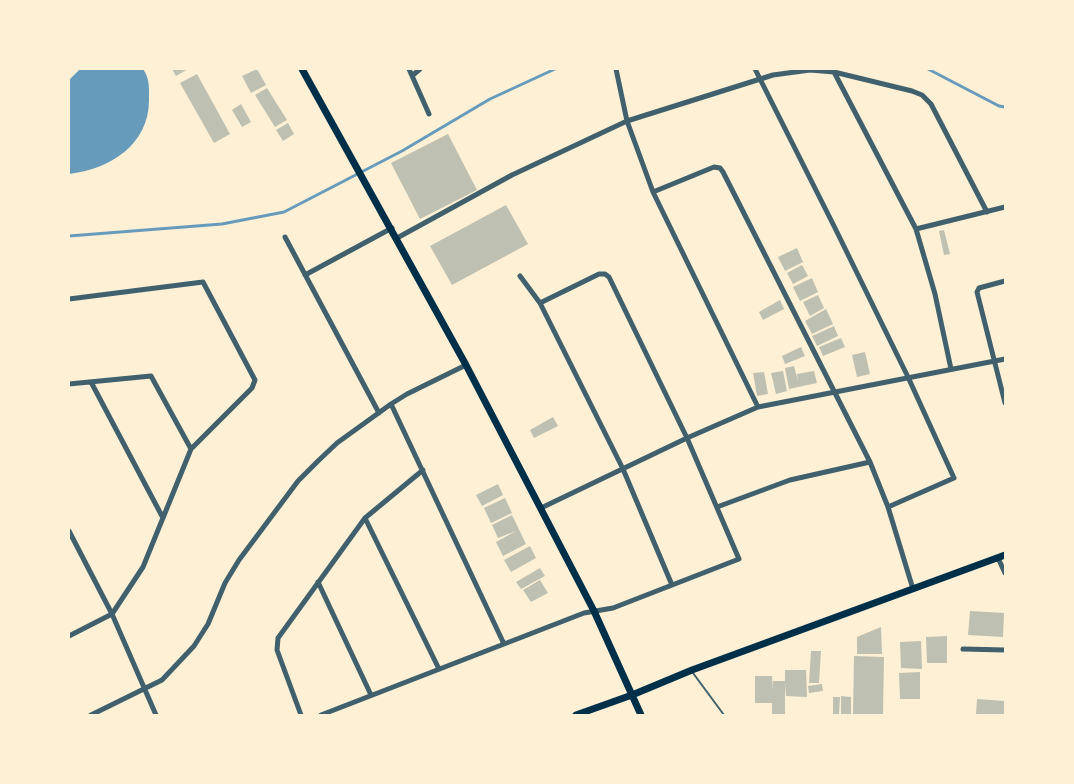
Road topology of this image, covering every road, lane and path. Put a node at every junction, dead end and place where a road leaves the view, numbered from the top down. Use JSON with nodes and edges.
{"nodes":[{"id":1,"x":302,"y":69,"type":"edge"},
{"id":2,"x":420,"y":69,"type":"edge"},
{"id":3,"x":616,"y":69,"type":"edge"},
{"id":4,"x":755,"y":69,"type":"edge"},
{"id":5,"x":854,"y":69,"type":"edge"},
{"id":6,"x":411,"y":72,"type":"edge"},
{"id":7,"x":834,"y":72,"type":"junction"},
{"id":8,"x":850,"y":75,"type":"junction"},
{"id":9,"x":758,"y":79,"type":"junction"},
{"id":10,"x":429,"y":114,"type":"dead end"},
{"id":11,"x":627,"y":121,"type":"junction"},
{"id":12,"x":653,"y":192,"type":"junction"},
{"id":13,"x":1005,"y":207,"type":"edge"},
{"id":14,"x":987,"y":212,"type":"junction"},
{"id":15,"x":392,"y":228,"type":"junction"},
{"id":16,"x":916,"y":229,"type":"junction"},
{"id":17,"x":285,"y":237,"type":"dead end"},
{"id":18,"x":397,"y":238,"type":"junction"},
{"id":19,"x":305,"y":274,"type":"junction"},
{"id":20,"x":520,"y":276,"type":"dead end"},
{"id":21,"x":1005,"y":281,"type":"edge"},
{"id":22,"x":69,"y":299,"type":"edge"},
{"id":23,"x":540,"y":303,"type":"junction"},
{"id":24,"x":1005,"y":359,"type":"edge"},
{"id":25,"x":995,"y":361,"type":"junction"},
{"id":26,"x":466,"y":365,"type":"junction"},
{"id":27,"x":951,"y":369,"type":"junction"},
{"id":28,"x":908,"y":377,"type":"junction"},
{"id":29,"x":91,"y":382,"type":"junction"},
{"id":30,"x":69,"y":384,"type":"edge"},
{"id":31,"x":835,"y":391,"type":"junction"},
{"id":32,"x":1005,"y":403,"type":"edge"},
{"id":33,"x":391,"y":404,"type":"junction"},
{"id":34,"x":758,"y":407,"type":"junction"},
{"id":35,"x":379,"y":413,"type":"junction"},
{"id":36,"x":687,"y":438,"type":"junction"},
{"id":37,"x":191,"y":449,"type":"junction"},
{"id":38,"x":870,"y":462,"type":"junction"},
{"id":39,"x":623,"y":469,"type":"junction"},
{"id":40,"x":423,"y":471,"type":"junction"},
{"id":41,"x":717,"y":507,"type":"junction"},
{"id":42,"x":888,"y":507,"type":"junction"},
{"id":43,"x":541,"y":508,"type":"junction"},
{"id":44,"x":163,"y":518,"type":"junction"},
{"id":45,"x":365,"y":518,"type":"junction"},
{"id":46,"x":69,"y":531,"type":"edge"},
{"id":47,"x":71,"y":540,"type":"edge"},
{"id":48,"x":1002,"y":557,"type":"edge"},
{"id":49,"x":1005,"y":573,"type":"edge"},
{"id":50,"x":318,"y":582,"type":"junction"},
{"id":51,"x":672,"y":585,"type":"junction"},
{"id":52,"x":913,"y":589,"type":"junction"},
{"id":53,"x":594,"y":611,"type":"junction"},
{"id":54,"x":112,"y":614,"type":"junction"},
{"id":55,"x":69,"y":636,"type":"edge"},
{"id":56,"x":504,"y":644,"type":"junction"},
{"id":57,"x":963,"y":649,"type":"dead end"},
{"id":58,"x":1005,"y":650,"type":"edge"},
{"id":59,"x":439,"y":669,"type":"junction"},
{"id":60,"x":692,"y":670,"type":"junction"},
{"id":61,"x":144,"y":688,"type":"junction"},
{"id":62,"x":371,"y":695,"type":"junction"},
{"id":63,"x":632,"y":695,"type":"junction"},
{"id":64,"x":91,"y":715,"type":"edge"},
{"id":65,"x":156,"y":715,"type":"edge"},
{"id":66,"x":301,"y":715,"type":"edge"},
{"id":67,"x":321,"y":715,"type":"edge"},
{"id":68,"x":576,"y":715,"type":"edge"},
{"id":69,"x":641,"y":715,"type":"edge"},
{"id":70,"x":724,"y":715,"type":"edge"}],
"edges":[{"from":1,"to":15,"type":"main road"},
{"from":2,"to":6,"type":"street"},
{"from":3,"to":11,"type":"street"},
{"from":4,"to":9,"type":"street"},
{"from":5,"to":8,"type":"street"},
{"from":6,"to":10,"type":"street"},
{"from":7,"to":8,"type":"street"},
{"from":7,"to":9,"type":"street"},
{"from":7,"to":16,"type":"street"},
{"from":8,"to":14,"type":"street"},
{"from":9,"to":11,"type":"street"},
{"from":9,"to":28,"type":"street"},
{"from":11,"to":12,"type":"street"},
{"from":11,"to":18,"type":"street"},
{"from":12,"to":31,"type":"street"},
{"from":12,"to":34,"type":"street"},
{"from":13,"to":14,"type":"street"},
{"from":14,"to":16,"type":"street"},
{"from":15,"to":18,"type":"main road"},
{"from":15,"to":19,"type":"street"},
{"from":16,"to":27,"type":"street"},
{"from":17,"to":19,"type":"street"},
{"from":18,"to":26,"type":"main road"},
{"from":19,"to":35,"type":"street"},
{"from":20,"to":23,"type":"street"},
{"from":21,"to":25,"type":"street"},
{"from":22,"to":37,"type":"street"},
{"from":23,"to":36,"type":"street"},
{"from":23,"to":39,"type":"street"},
{"from":24,"to":25,"type":"street"},
{"from":25,"to":27,"type":"street"},
{"from":25,"to":32,"type":"street"},
{"from":26,"to":33,"type":"street"},
{"from":26,"to":43,"type":"main road"},
{"from":27,"to":28,"type":"street"},
{"from":28,"to":31,"type":"street"},
{"from":28,"to":42,"type":"street"},
{"from":29,"to":30,"type":"street"},
{"from":29,"to":37,"type":"street"},
{"from":29,"to":44,"type":"street"},
{"from":31,"to":34,"type":"street"},
{"from":31,"to":38,"type":"street"},
{"from":33,"to":35,"type":"street"},
{"from":33,"to":40,"type":"street"},
{"from":34,"to":36,"type":"street"},
{"from":35,"to":61,"type":"street"},
{"from":36,"to":39,"type":"street"},
{"from":36,"to":41,"type":"street"},
{"from":37,"to":44,"type":"street"},
{"from":38,"to":41,"type":"street"},
{"from":38,"to":42,"type":"street"},
{"from":39,"to":43,"type":"street"},
{"from":39,"to":51,"type":"street"},
{"from":40,"to":45,"type":"street"},
{"from":40,"to":56,"type":"street"},
{"from":41,"to":51,"type":"street"},
{"from":42,"to":52,"type":"street"},
{"from":43,"to":53,"type":"main road"},
{"from":44,"to":54,"type":"street"},
{"from":45,"to":50,"type":"street"},
{"from":45,"to":59,"type":"street"},
{"from":46,"to":47,"type":"street"},
{"from":47,"to":54,"type":"street"},
{"from":48,"to":49,"type":"street"},
{"from":48,"to":52,"type":"main road"},
{"from":50,"to":62,"type":"street"},
{"from":50,"to":66,"type":"street"},
{"from":51,"to":53,"type":"street"},
{"from":52,"to":60,"type":"main road"},
{"from":53,"to":56,"type":"street"},
{"from":53,"to":63,"type":"main road"},
{"from":54,"to":55,"type":"street"},
{"from":54,"to":61,"type":"street"},
{"from":56,"to":59,"type":"street"},
{"from":57,"to":58,"type":"street"},
{"from":59,"to":62,"type":"street"},
{"from":60,"to":63,"type":"main road"},
{"from":60,"to":70,"type":"lane"},
{"from":61,"to":64,"type":"street"},
{"from":61,"to":65,"type":"street"},
{"from":62,"to":67,"type":"street"},
{"from":63,"to":68,"type":"main road"},
{"from":63,"to":69,"type":"main road"}]}
